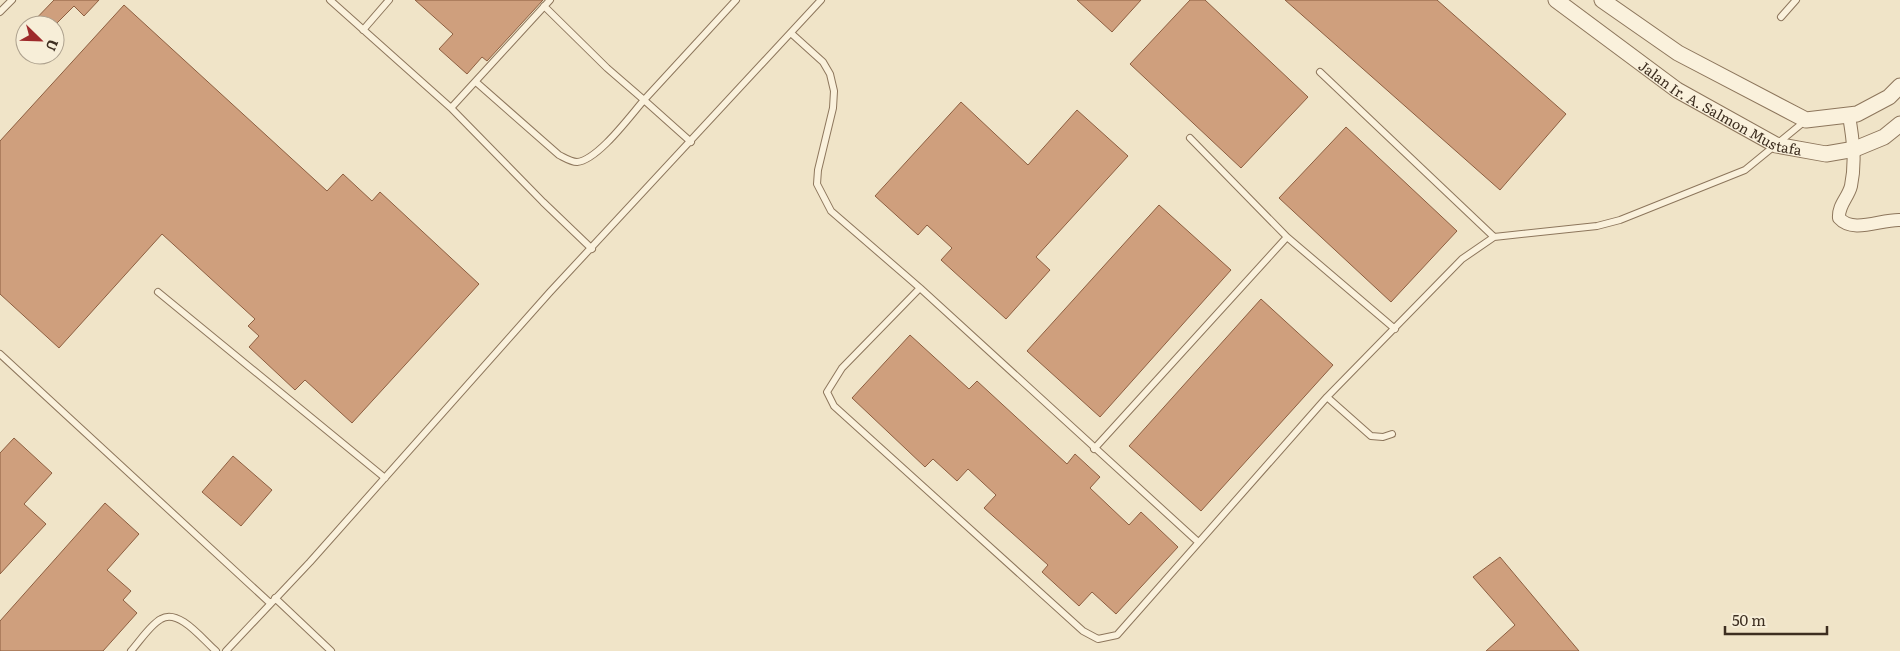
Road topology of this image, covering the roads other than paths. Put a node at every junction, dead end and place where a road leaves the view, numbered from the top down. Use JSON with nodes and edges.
{"nodes":[{"id":1,"x":12,"y":0,"type":"edge"},
{"id":2,"x":330,"y":0,"type":"edge"},
{"id":3,"x":389,"y":0,"type":"edge"},
{"id":4,"x":550,"y":0,"type":"edge"},
{"id":5,"x":736,"y":0,"type":"edge"},
{"id":6,"x":822,"y":0,"type":"edge"},
{"id":7,"x":1556,"y":0,"type":"edge"},
{"id":8,"x":1602,"y":0,"type":"edge"},
{"id":9,"x":1796,"y":0,"type":"edge"},
{"id":10,"x":544,"y":6,"type":"junction"},
{"id":11,"x":0,"y":12,"type":"edge"},
{"id":12,"x":1781,"y":17,"type":"dead end"},
{"id":13,"x":363,"y":30,"type":"junction"},
{"id":14,"x":792,"y":34,"type":"junction"},
{"id":15,"x":1320,"y":72,"type":"dead end"},
{"id":16,"x":476,"y":82,"type":"junction"},
{"id":17,"x":1900,"y":86,"type":"edge"},
{"id":18,"x":644,"y":100,"type":"junction"},
{"id":19,"x":451,"y":108,"type":"junction"},
{"id":20,"x":1849,"y":116,"type":"junction"},
{"id":21,"x":1806,"y":120,"type":"junction"},
{"id":22,"x":1900,"y":124,"type":"edge"},
{"id":23,"x":1190,"y":138,"type":"dead end"},
{"id":24,"x":691,"y":142,"type":"junction"},
{"id":25,"x":1776,"y":145,"type":"junction"},
{"id":26,"x":1855,"y":149,"type":"junction"},
{"id":27,"x":1900,"y":220,"type":"edge"},
{"id":28,"x":1287,"y":237,"type":"junction"},
{"id":29,"x":1494,"y":237,"type":"junction"},
{"id":30,"x":592,"y":248,"type":"junction"},
{"id":31,"x":920,"y":288,"type":"junction"},
{"id":32,"x":158,"y":292,"type":"dead end"},
{"id":33,"x":1395,"y":329,"type":"junction"},
{"id":34,"x":0,"y":354,"type":"edge"},
{"id":35,"x":1328,"y":398,"type":"junction"},
{"id":36,"x":1392,"y":434,"type":"dead end"},
{"id":37,"x":1094,"y":450,"type":"junction"},
{"id":38,"x":385,"y":478,"type":"junction"},
{"id":39,"x":1197,"y":542,"type":"junction"},
{"id":40,"x":275,"y":598,"type":"junction"},
{"id":41,"x":270,"y":603,"type":"junction"},
{"id":42,"x":131,"y":651,"type":"edge"},
{"id":43,"x":216,"y":651,"type":"edge"},
{"id":44,"x":226,"y":651,"type":"edge"},
{"id":45,"x":331,"y":651,"type":"edge"}],
"edges":[{"from":1,"to":11,"type":"lane"},
{"from":2,"to":13,"type":"lane"},
{"from":3,"to":13,"type":"lane"},
{"from":4,"to":10,"type":"lane"},
{"from":5,"to":18,"type":"lane"},
{"from":6,"to":14,"type":"lane"},
{"from":7,"to":25,"type":"street","name":"Jalan Ir. A. Salmon Mustafa"},
{"from":8,"to":21,"type":"street","name":"Jalan Ir. A. Salmon Mustafa"},
{"from":9,"to":12,"type":"lane"},
{"from":10,"to":16,"type":"lane"},
{"from":10,"to":18,"type":"lane"},
{"from":13,"to":19,"type":"lane"},
{"from":14,"to":24,"type":"lane"},
{"from":14,"to":31,"type":"lane"},
{"from":15,"to":29,"type":"lane"},
{"from":16,"to":18,"type":"lane"},
{"from":16,"to":19,"type":"lane"},
{"from":17,"to":20,"type":"street","name":"Jalan Ir. A. Salmon Mustafa"},
{"from":18,"to":24,"type":"lane"},
{"from":19,"to":30,"type":"lane"},
{"from":20,"to":21,"type":"street","name":"Jalan Ir. A. Salmon Mustafa"},
{"from":20,"to":26,"type":"street"},
{"from":21,"to":25,"type":"lane"},
{"from":22,"to":26,"type":"street","name":"Jalan Ir. A. Salmon Mustafa"},
{"from":23,"to":28,"type":"lane"},
{"from":24,"to":30,"type":"lane"},
{"from":25,"to":26,"type":"street","name":"Jalan Ir. A. Salmon Mustafa"},
{"from":25,"to":29,"type":"lane"},
{"from":26,"to":27,"type":"street"},
{"from":28,"to":33,"type":"lane"},
{"from":28,"to":37,"type":"lane"},
{"from":29,"to":33,"type":"lane"},
{"from":30,"to":38,"type":"lane"},
{"from":31,"to":37,"type":"lane"},
{"from":31,"to":39,"type":"lane"},
{"from":32,"to":38,"type":"lane"},
{"from":33,"to":35,"type":"lane"},
{"from":34,"to":41,"type":"lane"},
{"from":35,"to":36,"type":"lane"},
{"from":35,"to":39,"type":"lane"},
{"from":37,"to":39,"type":"lane"},
{"from":38,"to":40,"type":"lane"},
{"from":40,"to":41,"type":"lane"},
{"from":40,"to":45,"type":"lane"},
{"from":41,"to":44,"type":"lane"},
{"from":42,"to":43,"type":"lane"}]}
